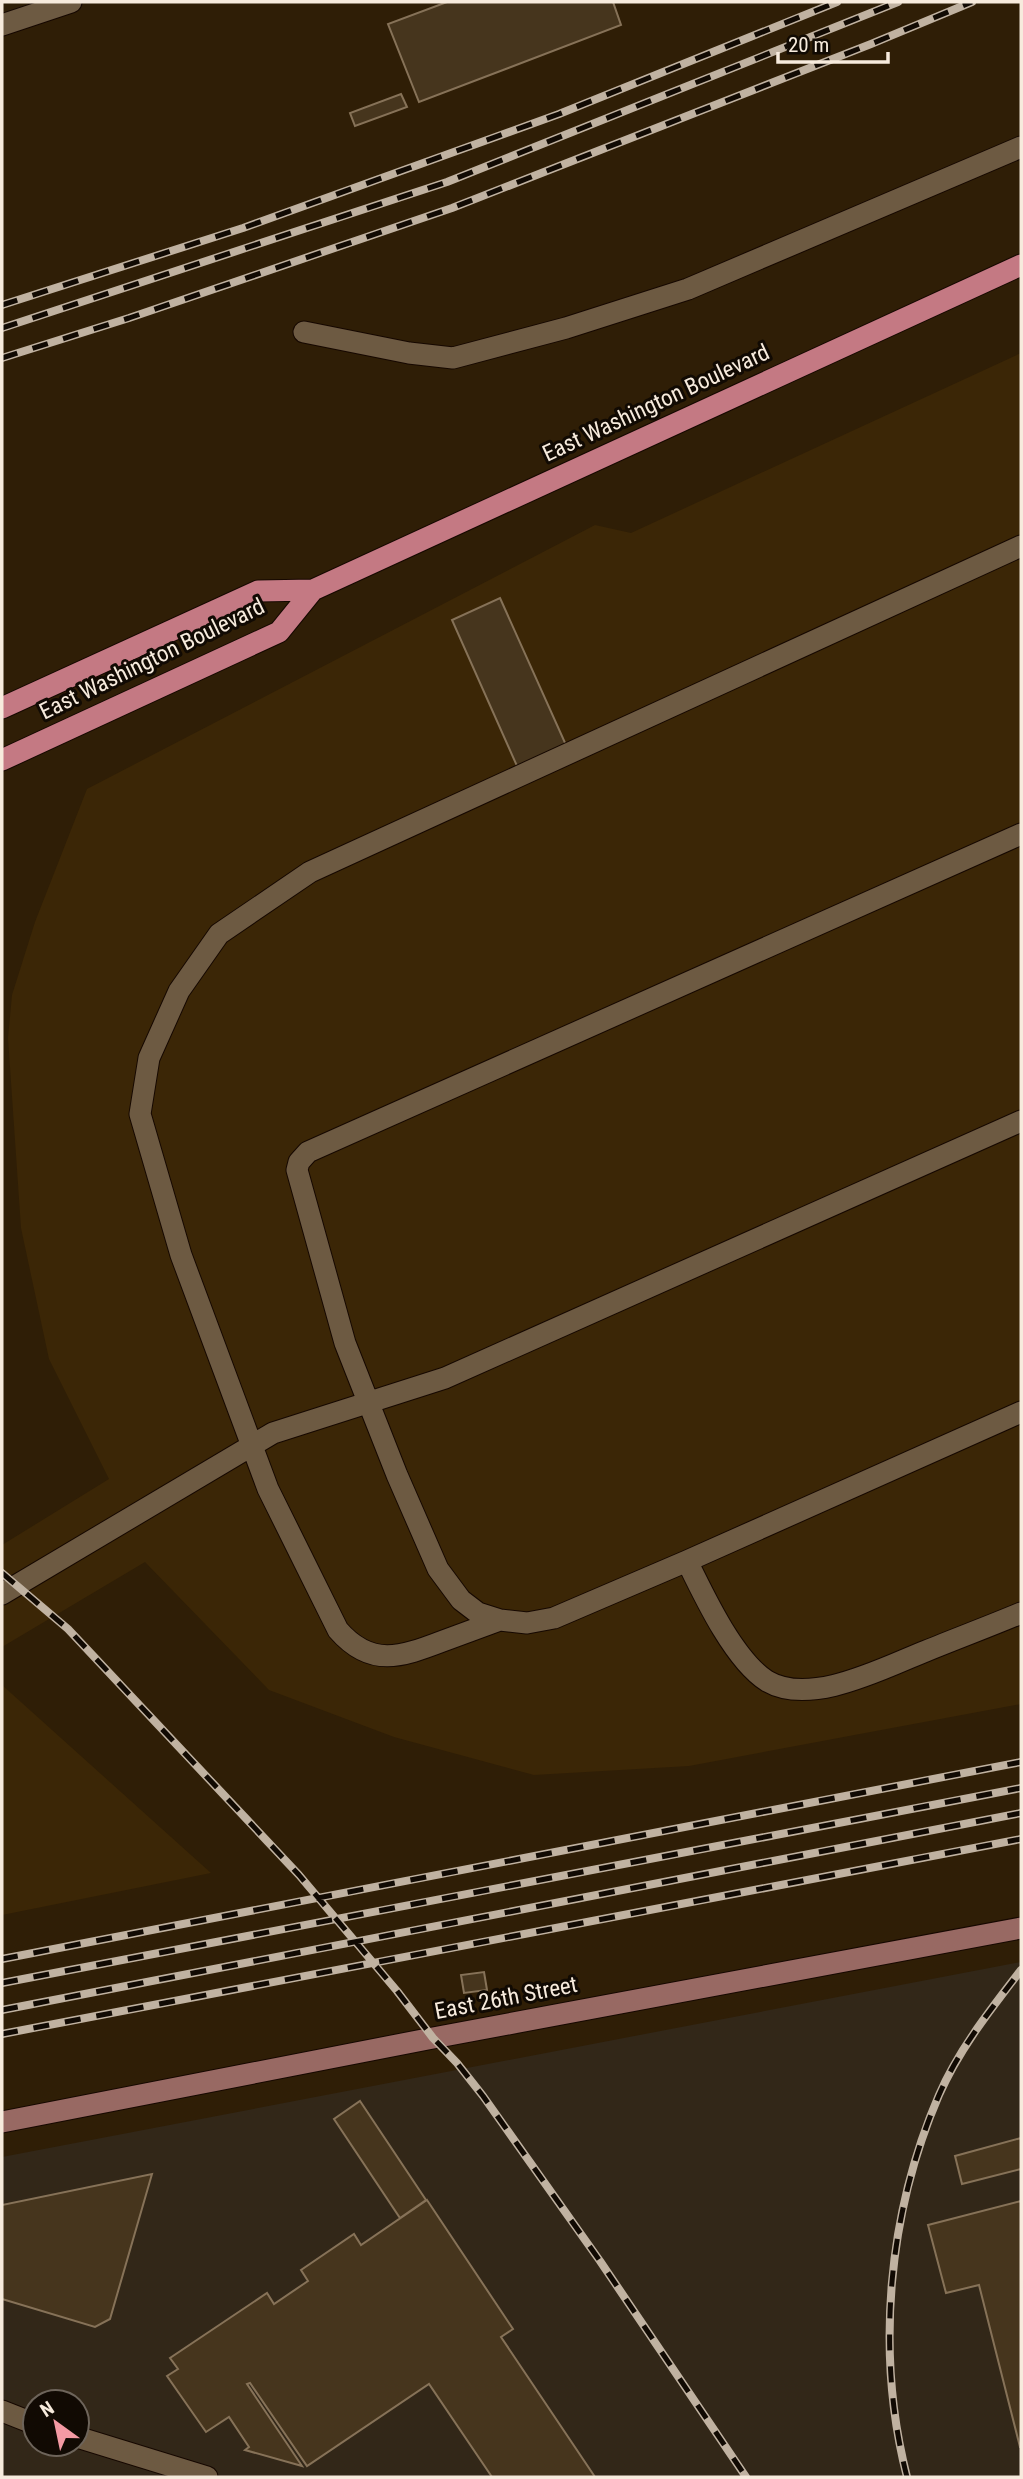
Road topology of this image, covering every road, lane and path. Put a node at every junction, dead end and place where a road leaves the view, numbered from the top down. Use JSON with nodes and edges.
{"nodes":[{"id":1,"x":71,"y":2,"type":"edge"},
{"id":2,"x":2,"y":25,"type":"edge"},
{"id":3,"x":1021,"y":147,"type":"edge"},
{"id":4,"x":1021,"y":265,"type":"edge"},
{"id":5,"x":304,"y":332,"type":"dead end"},
{"id":6,"x":1021,"y":546,"type":"edge"},
{"id":7,"x":313,"y":590,"type":"junction"},
{"id":8,"x":2,"y":708,"type":"edge"},
{"id":9,"x":2,"y":760,"type":"edge"},
{"id":10,"x":1021,"y":834,"type":"edge"},
{"id":11,"x":1021,"y":1121,"type":"edge"},
{"id":12,"x":369,"y":1403,"type":"junction"},
{"id":13,"x":1021,"y":1412,"type":"edge"},
{"id":14,"x":251,"y":1445,"type":"junction"},
{"id":15,"x":687,"y":1561,"type":"junction"},
{"id":16,"x":2,"y":1594,"type":"edge"},
{"id":17,"x":1021,"y":1613,"type":"edge"},
{"id":18,"x":500,"y":1620,"type":"junction"},
{"id":19,"x":1021,"y":1928,"type":"edge"},
{"id":20,"x":2,"y":2122,"type":"edge"},
{"id":21,"x":2,"y":2411,"type":"edge"},
{"id":22,"x":21,"y":2418,"type":"edge"},
{"id":23,"x":91,"y":2441,"type":"edge"},
{"id":24,"x":207,"y":2477,"type":"edge"}],
"edges":[{"from":1,"to":2,"type":"street"},
{"from":3,"to":5,"type":"street"},
{"from":4,"to":7,"type":"main road","name":"East Washington Boulevard"},
{"from":6,"to":14,"type":"street"},
{"from":7,"to":8,"type":"main road","name":"East Washington Boulevard"},
{"from":7,"to":9,"type":"main road","name":"East Washington Boulevard"},
{"from":10,"to":12,"type":"street"},
{"from":11,"to":12,"type":"street"},
{"from":12,"to":14,"type":"street"},
{"from":12,"to":18,"type":"street"},
{"from":13,"to":15,"type":"street"},
{"from":14,"to":16,"type":"street"},
{"from":14,"to":18,"type":"street"},
{"from":15,"to":17,"type":"street"},
{"from":15,"to":18,"type":"street"},
{"from":19,"to":20,"type":"street","name":"East 26th Street"},
{"from":21,"to":22,"type":"street"},
{"from":23,"to":24,"type":"street"}]}
